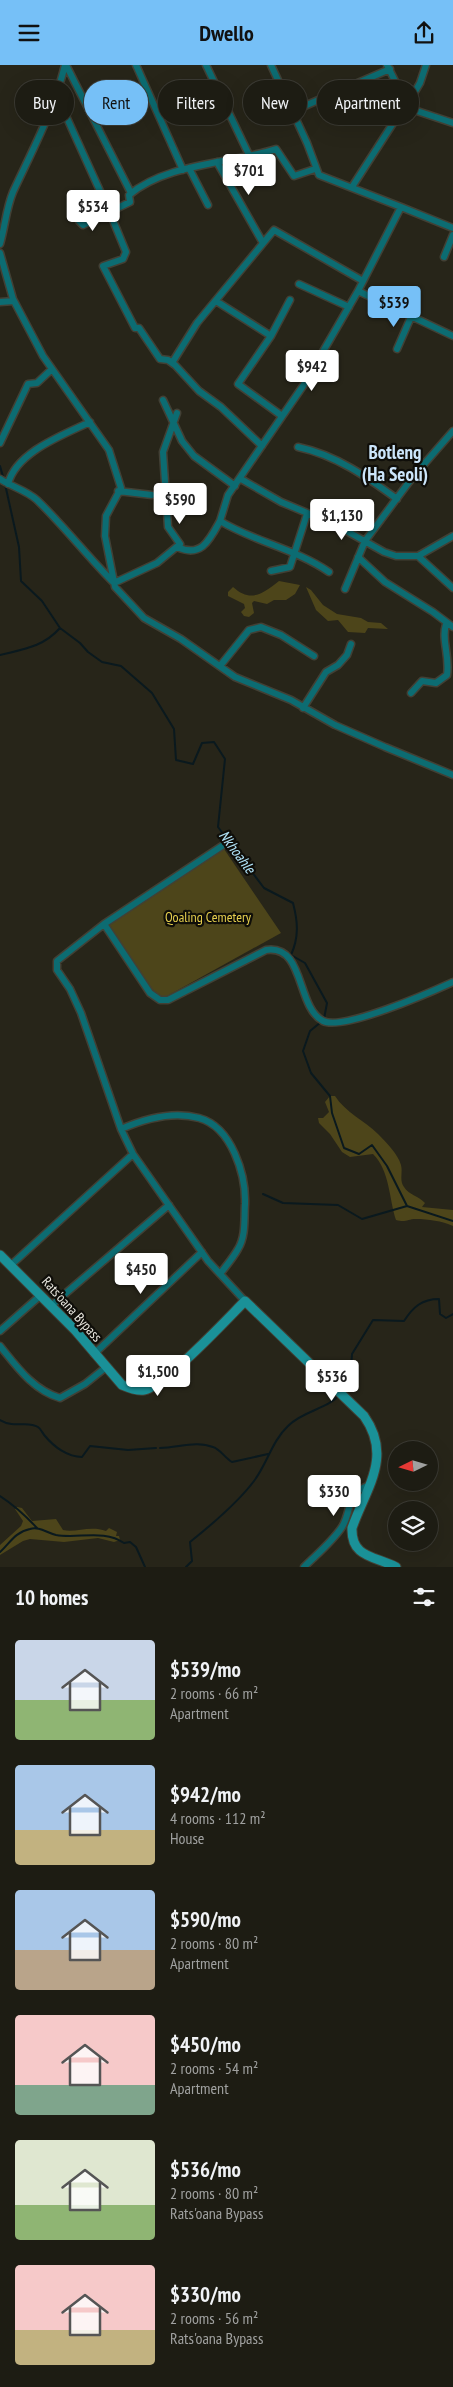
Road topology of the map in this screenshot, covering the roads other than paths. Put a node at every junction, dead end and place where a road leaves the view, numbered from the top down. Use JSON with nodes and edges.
{"nodes":[{"id":1,"x":65,"y":65,"type":"edge"},
{"id":2,"x":136,"y":65,"type":"edge"},
{"id":3,"x":206,"y":65,"type":"edge"},
{"id":4,"x":270,"y":65,"type":"edge"},
{"id":5,"x":426,"y":65,"type":"edge"},
{"id":6,"x":388,"y":67,"type":"edge"},
{"id":7,"x":61,"y":80,"type":"edge"},
{"id":8,"x":278,"y":80,"type":"edge"},
{"id":9,"x":394,"y":80,"type":"edge"},
{"id":10,"x":419,"y":85,"type":"edge"},
{"id":11,"x":307,"y":105,"type":"edge"},
{"id":12,"x":419,"y":112,"type":"edge"},
{"id":13,"x":453,"y":123,"type":"edge"},
{"id":14,"x":43,"y":125,"type":"edge"},
{"id":15,"x":70,"y":125,"type":"edge"},
{"id":16,"x":299,"y":125,"type":"edge"},
{"id":17,"x":392,"y":125,"type":"edge"},
{"id":18,"x":250,"y":157,"type":"junction"},
{"id":19,"x":217,"y":162,"type":"junction"},
{"id":20,"x":186,"y":169,"type":"junction"},
{"id":21,"x":316,"y":169,"type":"junction"},
{"id":22,"x":352,"y":187,"type":"junction"},
{"id":23,"x":131,"y":193,"type":"junction"},
{"id":24,"x":208,"y":205,"type":"dead end"},
{"id":25,"x":401,"y":207,"type":"junction"},
{"id":26,"x":110,"y":213,"type":"junction"},
{"id":27,"x":79,"y":221,"type":"dead end"},
{"id":28,"x":453,"y":228,"type":"edge"},
{"id":29,"x":453,"y":235,"type":"edge"},
{"id":30,"x":263,"y":243,"type":"junction"},
{"id":31,"x":0,"y":244,"type":"edge"},
{"id":32,"x":0,"y":253,"type":"edge"},
{"id":33,"x":444,"y":257,"type":"dead end"},
{"id":34,"x":363,"y":281,"type":"junction"},
{"id":35,"x":299,"y":284,"type":"dead end"},
{"id":36,"x":358,"y":291,"type":"junction"},
{"id":37,"x":290,"y":300,"type":"dead end"},
{"id":38,"x":14,"y":301,"type":"junction"},
{"id":39,"x":216,"y":301,"type":"junction"},
{"id":40,"x":0,"y":302,"type":"edge"},
{"id":41,"x":349,"y":307,"type":"junction"},
{"id":42,"x":411,"y":317,"type":"junction"},
{"id":43,"x":271,"y":335,"type":"junction"},
{"id":44,"x":453,"y":336,"type":"edge"},
{"id":45,"x":397,"y":349,"type":"dead end"},
{"id":46,"x":172,"y":363,"type":"junction"},
{"id":47,"x":52,"y":369,"type":"junction"},
{"id":48,"x":163,"y":400,"type":"dead end"},
{"id":49,"x":177,"y":413,"type":"dead end"},
{"id":50,"x":282,"y":416,"type":"junction"},
{"id":51,"x":90,"y":422,"type":"junction"},
{"id":52,"x":173,"y":422,"type":"junction"},
{"id":53,"x":452,"y":434,"type":"edge"},
{"id":54,"x":0,"y":443,"type":"edge"},
{"id":55,"x":262,"y":446,"type":"junction"},
{"id":56,"x":298,"y":447,"type":"dead end"},
{"id":57,"x":0,"y":479,"type":"edge"},
{"id":58,"x":241,"y":479,"type":"junction"},
{"id":59,"x":8,"y":484,"type":"junction"},
{"id":60,"x":235,"y":486,"type":"junction"},
{"id":61,"x":118,"y":491,"type":"junction"},
{"id":62,"x":152,"y":495,"type":"dead end"},
{"id":63,"x":397,"y":499,"type":"junction"},
{"id":64,"x":307,"y":514,"type":"junction"},
{"id":65,"x":220,"y":521,"type":"junction"},
{"id":66,"x":453,"y":536,"type":"edge"},
{"id":67,"x":365,"y":541,"type":"junction"},
{"id":68,"x":177,"y":547,"type":"junction"},
{"id":69,"x":295,"y":553,"type":"junction"},
{"id":70,"x":418,"y":555,"type":"junction"},
{"id":71,"x":358,"y":557,"type":"junction"},
{"id":72,"x":271,"y":571,"type":"dead end"},
{"id":73,"x":330,"y":572,"type":"dead end"},
{"id":74,"x":114,"y":583,"type":"junction"},
{"id":75,"x":453,"y":588,"type":"edge"},
{"id":76,"x":344,"y":589,"type":"dead end"},
{"id":77,"x":450,"y":625,"type":"edge"},
{"id":78,"x":351,"y":644,"type":"dead end"},
{"id":79,"x":314,"y":656,"type":"dead end"},
{"id":80,"x":220,"y":666,"type":"junction"},
{"id":81,"x":411,"y":693,"type":"dead end"},
{"id":82,"x":303,"y":708,"type":"junction"},
{"id":83,"x":453,"y":775,"type":"edge"},
{"id":84,"x":222,"y":847,"type":"dead end"},
{"id":85,"x":104,"y":924,"type":"junction"},
{"id":86,"x":453,"y":982,"type":"edge"},
{"id":87,"x":121,"y":1129,"type":"junction"},
{"id":88,"x":133,"y":1154,"type":"junction"},
{"id":89,"x":169,"y":1205,"type":"junction"},
{"id":90,"x":202,"y":1252,"type":"junction"},
{"id":91,"x":0,"y":1255,"type":"edge"},
{"id":92,"x":11,"y":1265,"type":"junction"},
{"id":93,"x":220,"y":1274,"type":"junction"},
{"id":94,"x":41,"y":1295,"type":"junction"},
{"id":95,"x":245,"y":1301,"type":"junction"},
{"id":96,"x":52,"y":1305,"type":"junction"},
{"id":97,"x":0,"y":1331,"type":"edge"},
{"id":98,"x":0,"y":1346,"type":"edge"},
{"id":99,"x":94,"y":1354,"type":"junction"},
{"id":100,"x":106,"y":1368,"type":"junction"},
{"id":101,"x":370,"y":1485,"type":"junction"},
{"id":102,"x":304,"y":1567,"type":"edge"},
{"id":103,"x":396,"y":1567,"type":"edge"}],
"edges":[{"from":1,"to":7,"type":"street"},
{"from":1,"to":23,"type":"street"},
{"from":2,"to":20,"type":"street"},
{"from":3,"to":18,"type":"street"},
{"from":4,"to":8,"type":"street"},
{"from":5,"to":10,"type":"street"},
{"from":6,"to":9,"type":"street"},
{"from":6,"to":11,"type":"street"},
{"from":12,"to":13,"type":"street"},
{"from":14,"to":31,"type":"street"},
{"from":15,"to":26,"type":"street"},
{"from":16,"to":21,"type":"street"},
{"from":17,"to":22,"type":"street"},
{"from":18,"to":19,"type":"street"},
{"from":18,"to":21,"type":"street"},
{"from":19,"to":20,"type":"street"},
{"from":19,"to":30,"type":"street"},
{"from":20,"to":23,"type":"street"},
{"from":20,"to":24,"type":"street"},
{"from":21,"to":22,"type":"street"},
{"from":22,"to":25,"type":"street"},
{"from":23,"to":26,"type":"street"},
{"from":25,"to":28,"type":"street"},
{"from":25,"to":34,"type":"street"},
{"from":26,"to":27,"type":"street"},
{"from":26,"to":46,"type":"street"},
{"from":29,"to":33,"type":"street"},
{"from":30,"to":34,"type":"street"},
{"from":30,"to":39,"type":"street"},
{"from":32,"to":38,"type":"street"},
{"from":34,"to":36,"type":"street"},
{"from":35,"to":41,"type":"street"},
{"from":36,"to":41,"type":"street"},
{"from":36,"to":42,"type":"street"},
{"from":37,"to":43,"type":"street"},
{"from":38,"to":40,"type":"street"},
{"from":38,"to":47,"type":"street"},
{"from":39,"to":43,"type":"street"},
{"from":39,"to":46,"type":"street"},
{"from":41,"to":50,"type":"street"},
{"from":42,"to":44,"type":"street"},
{"from":42,"to":45,"type":"street"},
{"from":43,"to":50,"type":"street"},
{"from":46,"to":55,"type":"street"},
{"from":47,"to":51,"type":"street"},
{"from":47,"to":54,"type":"street"},
{"from":48,"to":52,"type":"street"},
{"from":49,"to":52,"type":"street"},
{"from":50,"to":55,"type":"street"},
{"from":51,"to":59,"type":"street"},
{"from":51,"to":61,"type":"street"},
{"from":52,"to":60,"type":"street"},
{"from":52,"to":68,"type":"street"},
{"from":53,"to":63,"type":"street"},
{"from":55,"to":58,"type":"street"},
{"from":56,"to":63,"type":"street"},
{"from":57,"to":59,"type":"street"},
{"from":58,"to":60,"type":"street"},
{"from":58,"to":64,"type":"street"},
{"from":59,"to":74,"type":"street"},
{"from":60,"to":65,"type":"street"},
{"from":61,"to":62,"type":"street"},
{"from":61,"to":74,"type":"street"},
{"from":63,"to":67,"type":"street"},
{"from":64,"to":67,"type":"street"},
{"from":64,"to":69,"type":"street"},
{"from":65,"to":68,"type":"street"},
{"from":65,"to":69,"type":"street"},
{"from":66,"to":70,"type":"street"},
{"from":67,"to":70,"type":"street"},
{"from":67,"to":71,"type":"street"},
{"from":68,"to":74,"type":"street"},
{"from":69,"to":72,"type":"street"},
{"from":69,"to":73,"type":"street"},
{"from":70,"to":75,"type":"street"},
{"from":71,"to":76,"type":"street"},
{"from":71,"to":77,"type":"street"},
{"from":74,"to":80,"type":"street"},
{"from":77,"to":81,"type":"street"},
{"from":78,"to":82,"type":"street"},
{"from":79,"to":80,"type":"street"},
{"from":80,"to":82,"type":"street"},
{"from":82,"to":83,"type":"street"},
{"from":84,"to":85,"type":"street"},
{"from":85,"to":86,"type":"street"},
{"from":85,"to":87,"type":"street"},
{"from":87,"to":88,"type":"street"},
{"from":87,"to":93,"type":"street"},
{"from":88,"to":89,"type":"street"},
{"from":88,"to":92,"type":"street"},
{"from":89,"to":90,"type":"street"},
{"from":89,"to":96,"type":"street"},
{"from":90,"to":93,"type":"street"},
{"from":90,"to":99,"type":"street"},
{"from":91,"to":92,"type":"street","name":"Rats'oana Bypass"},
{"from":92,"to":94,"type":"street","name":"Rats'oana Bypass"},
{"from":93,"to":95,"type":"street"},
{"from":94,"to":96,"type":"street","name":"Rats'oana Bypass"},
{"from":94,"to":97,"type":"street"},
{"from":95,"to":100,"type":"street","name":"Rats'oana Bypass"},
{"from":95,"to":101,"type":"street"},
{"from":96,"to":99,"type":"street","name":"Rats'oana Bypass"},
{"from":98,"to":100,"type":"street"},
{"from":99,"to":100,"type":"street","name":"Rats'oana Bypass"},
{"from":101,"to":102,"type":"street"},
{"from":101,"to":103,"type":"street"}]}
